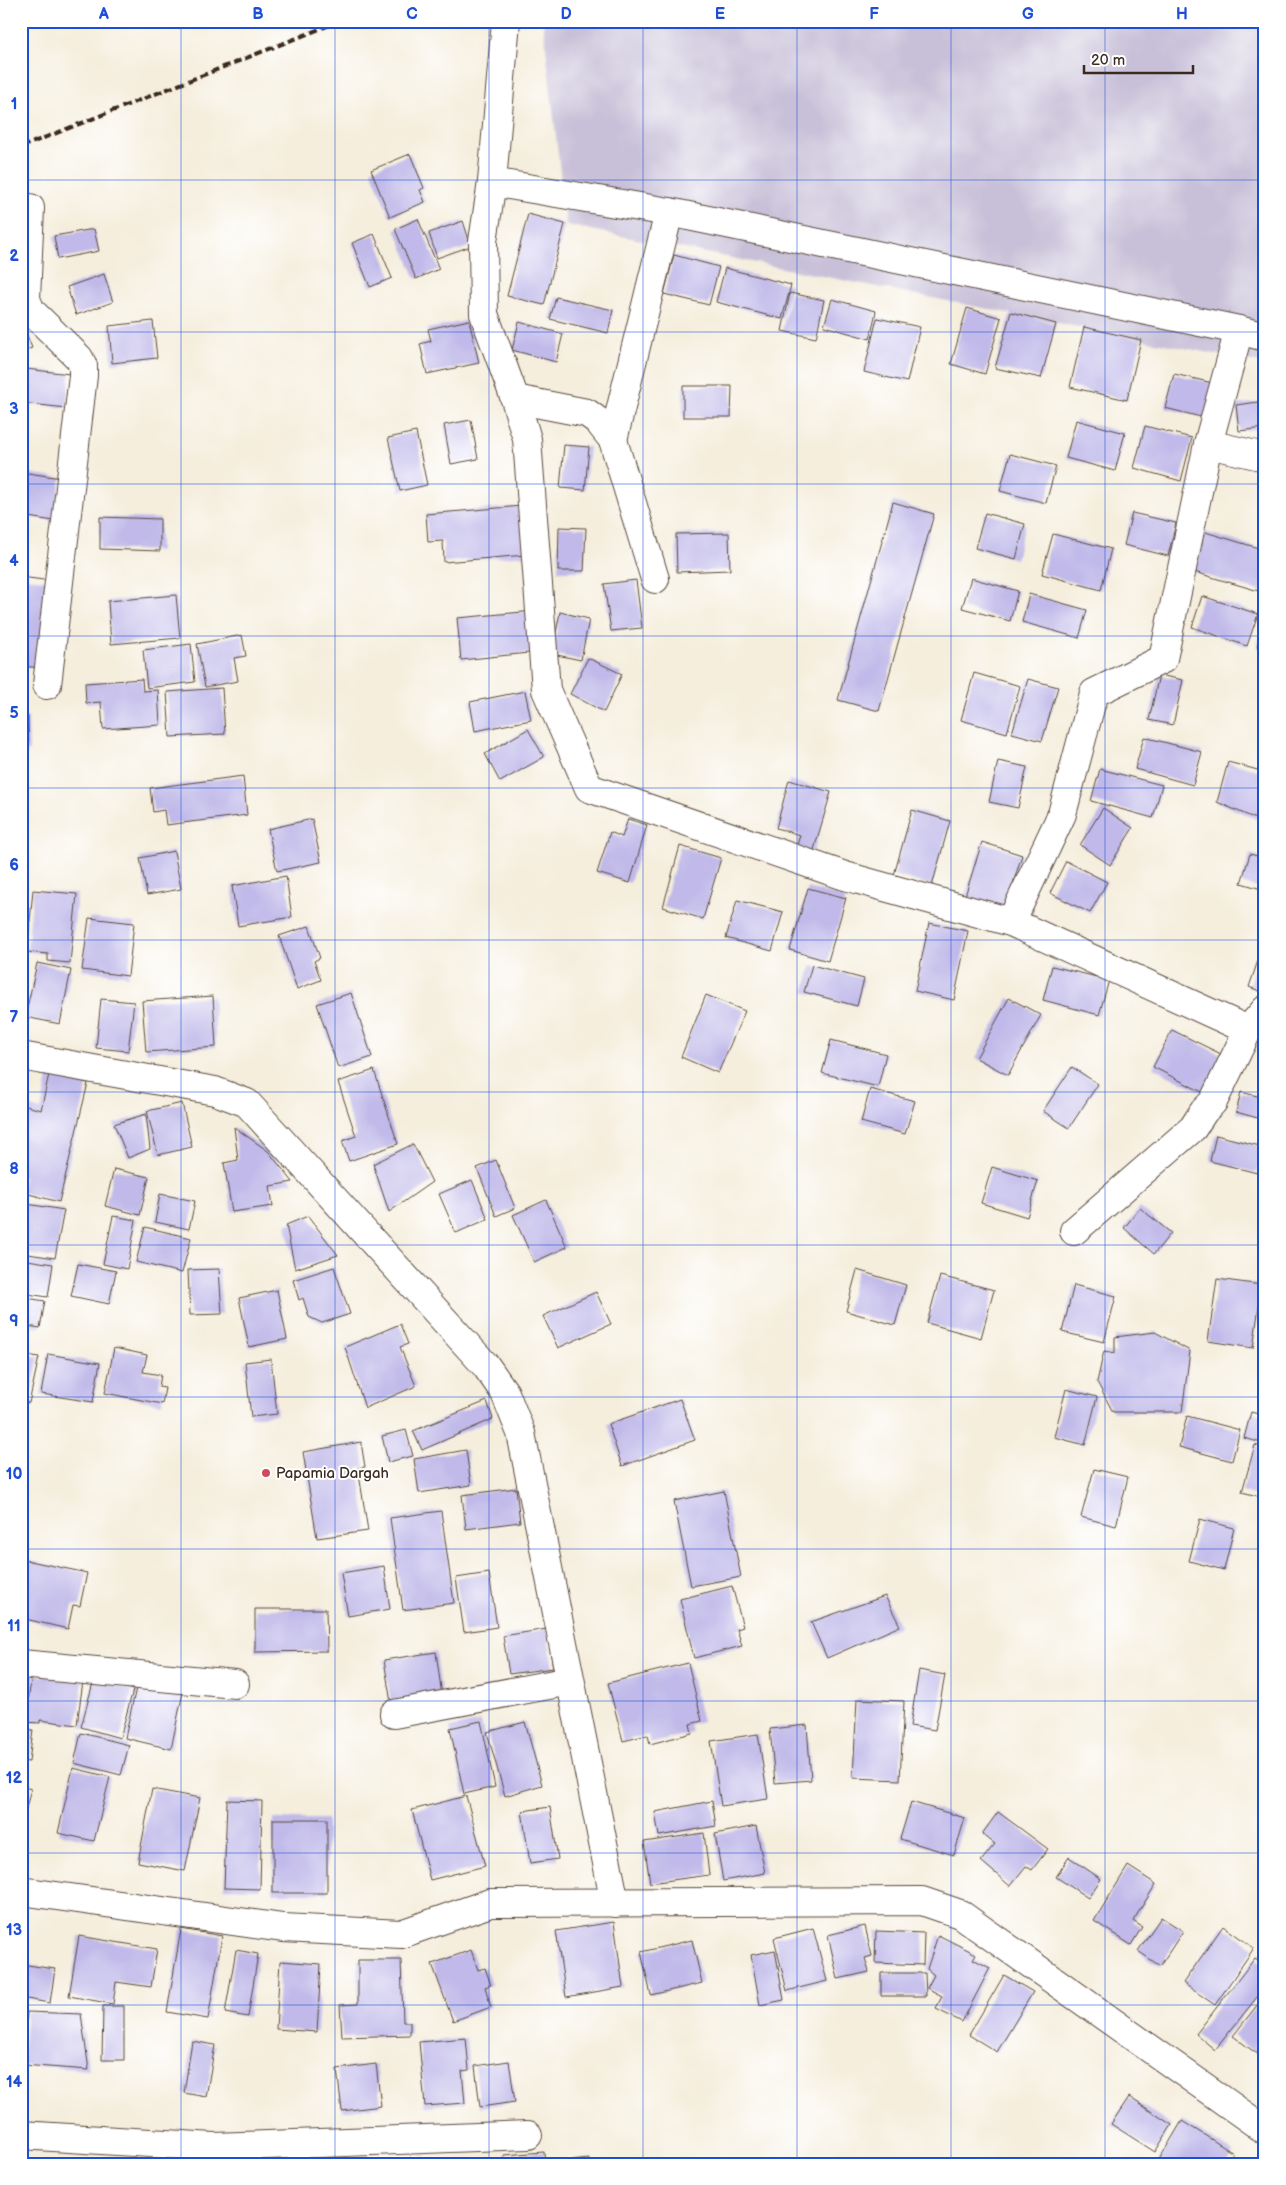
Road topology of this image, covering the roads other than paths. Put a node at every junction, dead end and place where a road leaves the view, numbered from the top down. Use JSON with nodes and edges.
{"nodes":[{"id":1,"x":506,"y":21,"type":"edge"},
{"id":2,"x":492,"y":182,"type":"junction"},
{"id":3,"x":30,"y":208,"type":"dead end"},
{"id":4,"x":669,"y":212,"type":"junction"},
{"id":5,"x":24,"y":307,"type":"edge"},
{"id":6,"x":1252,"y":334,"type":"edge"},
{"id":7,"x":515,"y":399,"type":"junction"},
{"id":8,"x":613,"y":440,"type":"junction"},
{"id":9,"x":1208,"y":444,"type":"junction"},
{"id":10,"x":1265,"y":457,"type":"edge"},
{"id":11,"x":655,"y":579,"type":"dead end"},
{"id":12,"x":47,"y":684,"type":"dead end"},
{"id":13,"x":1011,"y":922,"type":"junction"},
{"id":14,"x":1256,"y":1020,"type":"edge"},
{"id":15,"x":21,"y":1056,"type":"edge"},
{"id":16,"x":1074,"y":1231,"type":"dead end"},
{"id":17,"x":21,"y":1664,"type":"edge"},
{"id":18,"x":570,"y":1680,"type":"junction"},
{"id":19,"x":235,"y":1684,"type":"dead end"},
{"id":20,"x":394,"y":1714,"type":"dead end"},
{"id":21,"x":21,"y":1891,"type":"edge"},
{"id":22,"x":615,"y":1903,"type":"junction"},
{"id":23,"x":1265,"y":2130,"type":"edge"},
{"id":24,"x":21,"y":2135,"type":"edge"},
{"id":25,"x":528,"y":2135,"type":"dead end"},
{"id":26,"x":221,"y":2155,"type":"edge"}],
"edges":[{"from":1,"to":2,"type":"street"},
{"from":2,"to":4,"type":"street"},
{"from":2,"to":7,"type":"street"},
{"from":3,"to":5,"type":"street"},
{"from":4,"to":6,"type":"street"},
{"from":4,"to":8,"type":"street"},
{"from":5,"to":12,"type":"street"},
{"from":6,"to":9,"type":"street"},
{"from":7,"to":8,"type":"street"},
{"from":7,"to":13,"type":"street"},
{"from":8,"to":11,"type":"street"},
{"from":9,"to":10,"type":"street"},
{"from":9,"to":13,"type":"street"},
{"from":13,"to":14,"type":"street"},
{"from":14,"to":16,"type":"street"},
{"from":15,"to":18,"type":"street"},
{"from":17,"to":19,"type":"street"},
{"from":18,"to":20,"type":"street"},
{"from":18,"to":22,"type":"street"},
{"from":21,"to":22,"type":"street"},
{"from":22,"to":23,"type":"street"},
{"from":24,"to":26,"type":"street"},
{"from":25,"to":26,"type":"street"}]}
